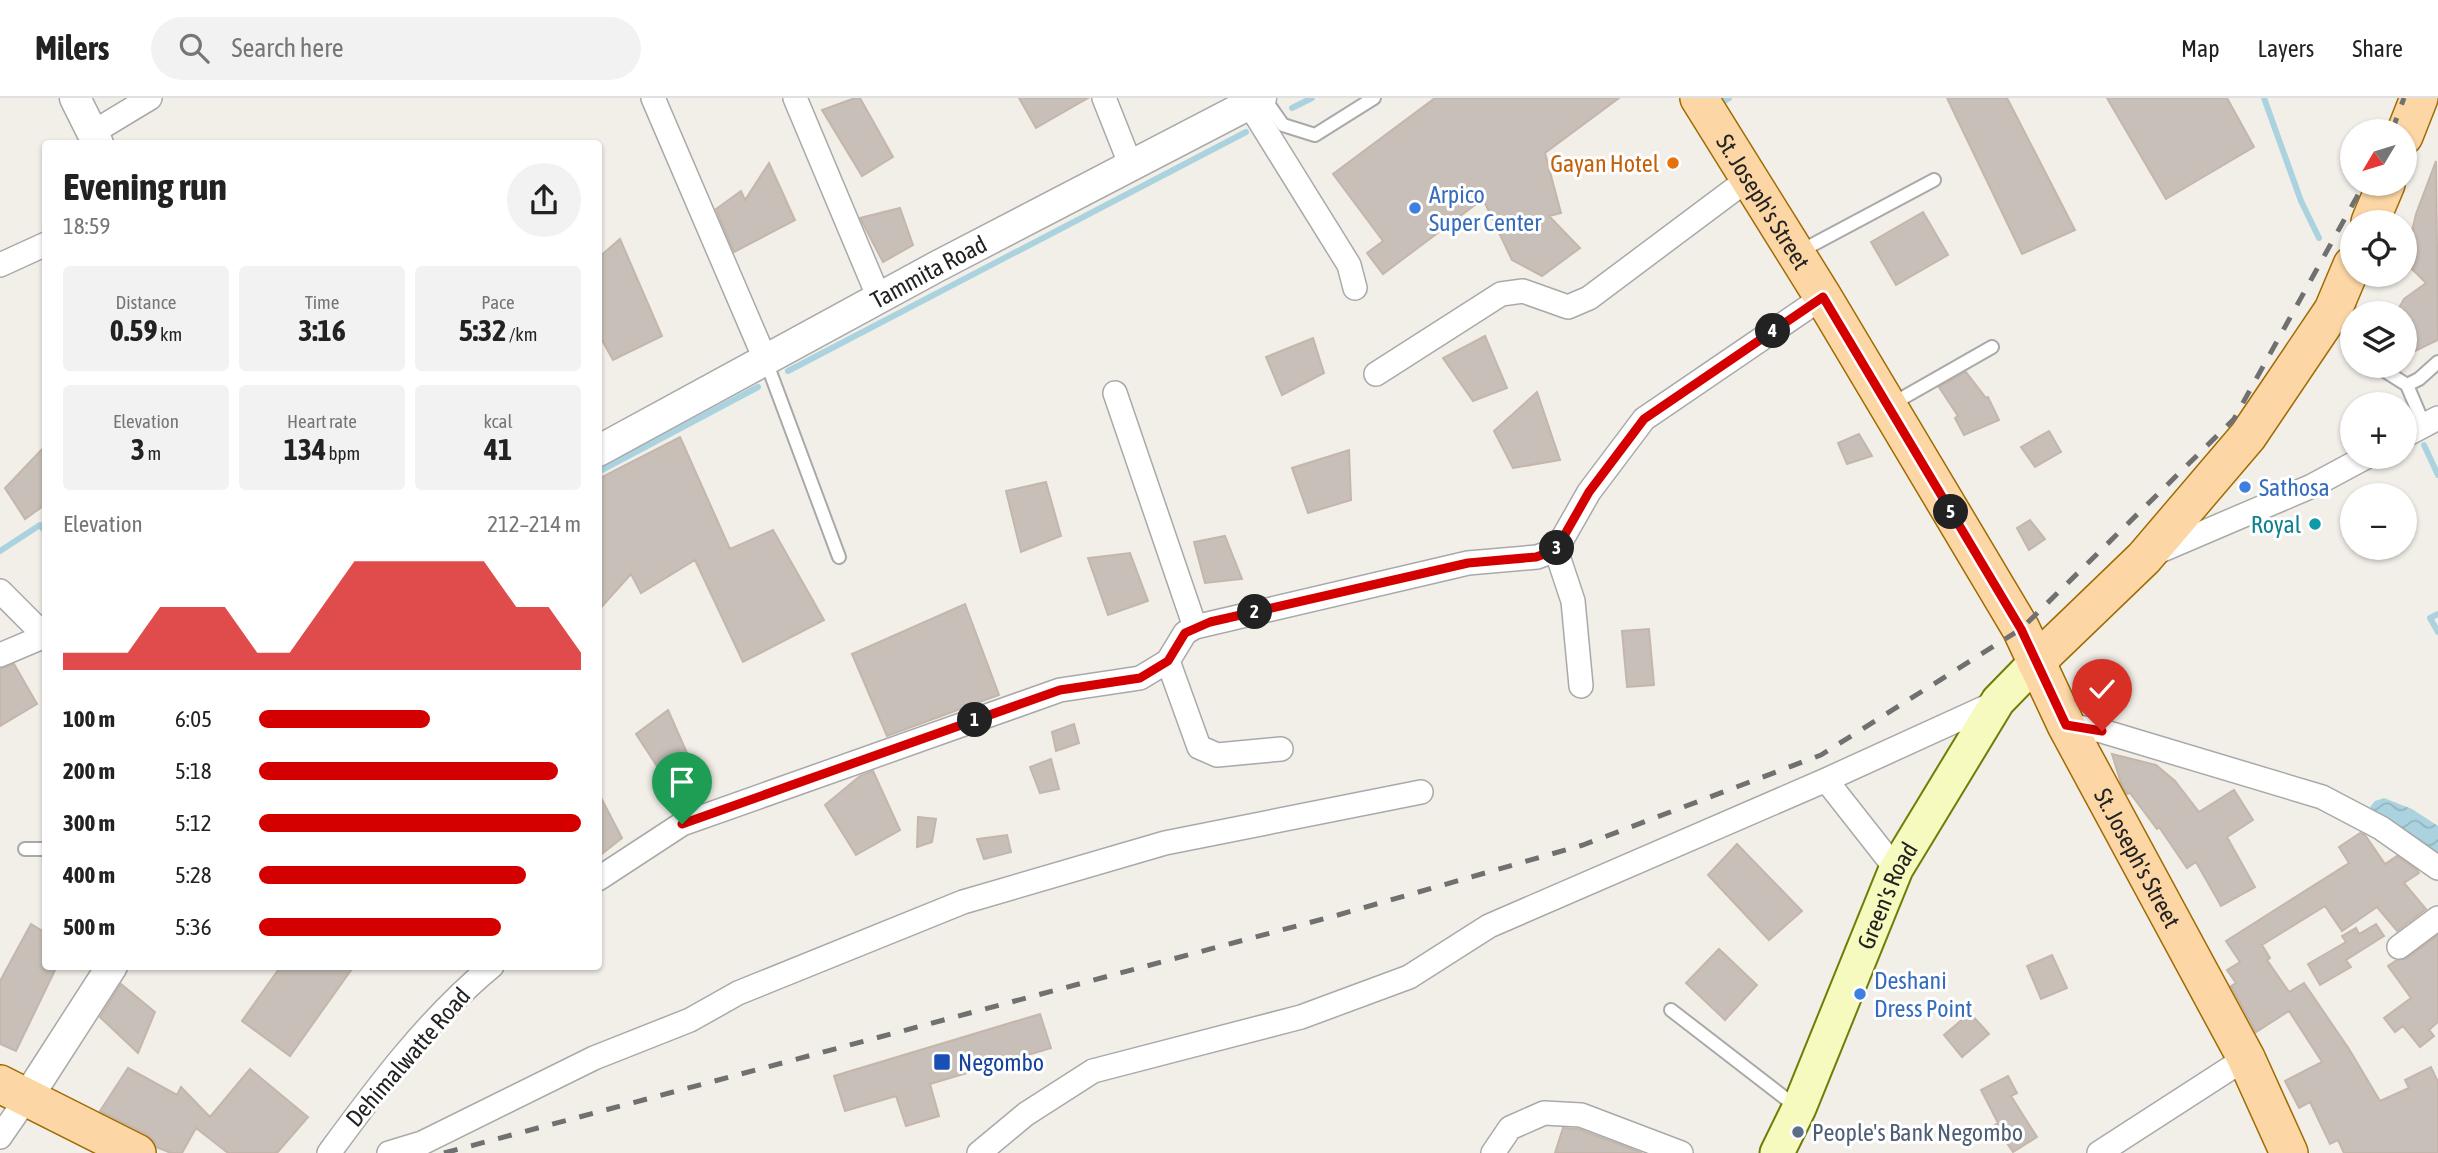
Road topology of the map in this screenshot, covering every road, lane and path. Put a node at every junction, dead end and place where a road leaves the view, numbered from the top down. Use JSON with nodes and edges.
{"nodes":[{"id":1,"x":75,"y":98,"type":"edge"},
{"id":2,"x":150,"y":98,"type":"edge"},
{"id":3,"x":653,"y":98,"type":"edge"},
{"id":4,"x":795,"y":98,"type":"edge"},
{"id":5,"x":1104,"y":98,"type":"edge"},
{"id":6,"x":1374,"y":98,"type":"edge"},
{"id":7,"x":2419,"y":98,"type":"edge"},
{"id":8,"x":1258,"y":100,"type":"edge"},
{"id":9,"x":1706,"y":101,"type":"edge"},
{"id":10,"x":2411,"y":119,"type":"edge"},
{"id":11,"x":95,"y":138,"type":"edge"},
{"id":12,"x":1131,"y":166,"type":"junction"},
{"id":13,"x":1748,"y":179,"type":"junction"},
{"id":14,"x":1934,"y":180,"type":"dead end"},
{"id":15,"x":42,"y":246,"type":"edge"},
{"id":16,"x":1796,"y":254,"type":"junction"},
{"id":17,"x":0,"y":265,"type":"edge"},
{"id":18,"x":1355,"y":288,"type":"dead end"},
{"id":19,"x":1823,"y":297,"type":"junction"},
{"id":20,"x":879,"y":298,"type":"junction"},
{"id":21,"x":2340,"y":325,"type":"edge"},
{"id":22,"x":1992,"y":347,"type":"dead end"},
{"id":23,"x":765,"y":359,"type":"junction"},
{"id":24,"x":2438,"y":362,"type":"edge"},
{"id":25,"x":1376,"y":374,"type":"dead end"},
{"id":26,"x":2395,"y":378,"type":"edge"},
{"id":27,"x":2407,"y":386,"type":"junction"},
{"id":28,"x":1115,"y":393,"type":"dead end"},
{"id":29,"x":1888,"y":406,"type":"junction"},
{"id":30,"x":2422,"y":426,"type":"edge"},
{"id":31,"x":602,"y":449,"type":"edge"},
{"id":32,"x":2344,"y":469,"type":"edge"},
{"id":33,"x":1556,"y":550,"type":"junction"},
{"id":34,"x":839,"y":557,"type":"dead end"},
{"id":35,"x":2144,"y":558,"type":"junction"},
{"id":36,"x":0,"y":591,"type":"edge"},
{"id":37,"x":1195,"y":627,"type":"junction"},
{"id":38,"x":42,"y":633,"type":"edge"},
{"id":39,"x":42,"y":637,"type":"edge"},
{"id":40,"x":0,"y":655,"type":"edge"},
{"id":41,"x":1168,"y":661,"type":"junction"},
{"id":42,"x":2036,"y":662,"type":"junction"},
{"id":43,"x":1581,"y":686,"type":"dead end"},
{"id":44,"x":1998,"y":701,"type":"junction"},
{"id":45,"x":2066,"y":725,"type":"junction"},
{"id":46,"x":1281,"y":750,"type":"dead end"},
{"id":47,"x":1826,"y":780,"type":"junction"},
{"id":48,"x":1421,"y":792,"type":"dead end"},
{"id":49,"x":25,"y":849,"type":"dead end"},
{"id":50,"x":42,"y":849,"type":"edge"},
{"id":51,"x":2438,"y":868,"type":"edge"},
{"id":52,"x":1896,"y":869,"type":"junction"},
{"id":53,"x":602,"y":876,"type":"edge"},
{"id":54,"x":2438,"y":918,"type":"edge"},
{"id":55,"x":2399,"y":947,"type":"dead end"},
{"id":56,"x":109,"y":970,"type":"edge"},
{"id":57,"x":487,"y":970,"type":"edge"},
{"id":58,"x":1671,"y":1010,"type":"dead end"},
{"id":59,"x":2246,"y":1058,"type":"junction"},
{"id":60,"x":14,"y":1091,"type":"edge"},
{"id":61,"x":1799,"y":1108,"type":"junction"},
{"id":62,"x":0,"y":1137,"type":"edge"},
{"id":63,"x":137,"y":1153,"type":"edge"},
{"id":64,"x":329,"y":1153,"type":"edge"},
{"id":65,"x":389,"y":1153,"type":"edge"},
{"id":66,"x":979,"y":1153,"type":"edge"},
{"id":67,"x":1493,"y":1153,"type":"edge"},
{"id":68,"x":1681,"y":1153,"type":"edge"},
{"id":69,"x":1777,"y":1153,"type":"edge"},
{"id":70,"x":2099,"y":1153,"type":"edge"},
{"id":71,"x":2289,"y":1153,"type":"edge"}],
"edges":[{"from":1,"to":11,"type":"street"},
{"from":2,"to":11,"type":"street"},
{"from":3,"to":23,"type":"street"},
{"from":4,"to":20,"type":"street"},
{"from":5,"to":12,"type":"street"},
{"from":6,"to":8,"type":"lane"},
{"from":7,"to":10,"type":"main road"},
{"from":8,"to":12,"type":"street","name":"Tammita Road"},
{"from":8,"to":18,"type":"street"},
{"from":9,"to":13,"type":"main road","name":"St. Joseph's Street"},
{"from":12,"to":20,"type":"street","name":"Tammita Road"},
{"from":13,"to":16,"type":"main road","name":"St. Joseph's Street"},
{"from":13,"to":25,"type":"street"},
{"from":14,"to":16,"type":"lane"},
{"from":15,"to":17,"type":"street"},
{"from":16,"to":19,"type":"main road","name":"St. Joseph's Street"},
{"from":19,"to":29,"type":"main road","name":"St. Joseph's Street"},
{"from":19,"to":33,"type":"street"},
{"from":20,"to":23,"type":"street","name":"Tammita Road"},
{"from":21,"to":35,"type":"main road"},
{"from":22,"to":29,"type":"lane"},
{"from":23,"to":31,"type":"street","name":"Tammita Road"},
{"from":23,"to":34,"type":"lane"},
{"from":24,"to":27,"type":"lane"},
{"from":26,"to":27,"type":"lane"},
{"from":27,"to":30,"type":"lane"},
{"from":28,"to":37,"type":"street"},
{"from":29,"to":42,"type":"main road","name":"St. Joseph's Street"},
{"from":32,"to":35,"type":"street"},
{"from":33,"to":37,"type":"street"},
{"from":33,"to":43,"type":"street"},
{"from":35,"to":42,"type":"main road"},
{"from":36,"to":38,"type":"street"},
{"from":37,"to":41,"type":"street"},
{"from":39,"to":40,"type":"street"},
{"from":41,"to":46,"type":"street"},
{"from":41,"to":53,"type":"street"},
{"from":42,"to":44,"type":"main road","name":"Green's Road"},
{"from":42,"to":45,"type":"main road","name":"St. Joseph's Street"},
{"from":44,"to":47,"type":"street"},
{"from":44,"to":52,"type":"main road","name":"Green's Road"},
{"from":45,"to":51,"type":"street"},
{"from":45,"to":59,"type":"main road","name":"St. Joseph's Street"},
{"from":47,"to":52,"type":"street"},
{"from":47,"to":66,"type":"street"},
{"from":48,"to":65,"type":"street"},
{"from":49,"to":50,"type":"lane"},
{"from":52,"to":61,"type":"main road","name":"Green's Road"},
{"from":54,"to":55,"type":"street"},
{"from":56,"to":60,"type":"street"},
{"from":57,"to":64,"type":"street","name":"Dehimalwatte Road"},
{"from":58,"to":61,"type":"lane"},
{"from":59,"to":70,"type":"street"},
{"from":59,"to":71,"type":"main road","name":"St. Joseph's Street"},
{"from":60,"to":62,"type":"street"},
{"from":60,"to":63,"type":"main road"},
{"from":61,"to":69,"type":"main road","name":"Green's Road"},
{"from":67,"to":68,"type":"street"}]}
